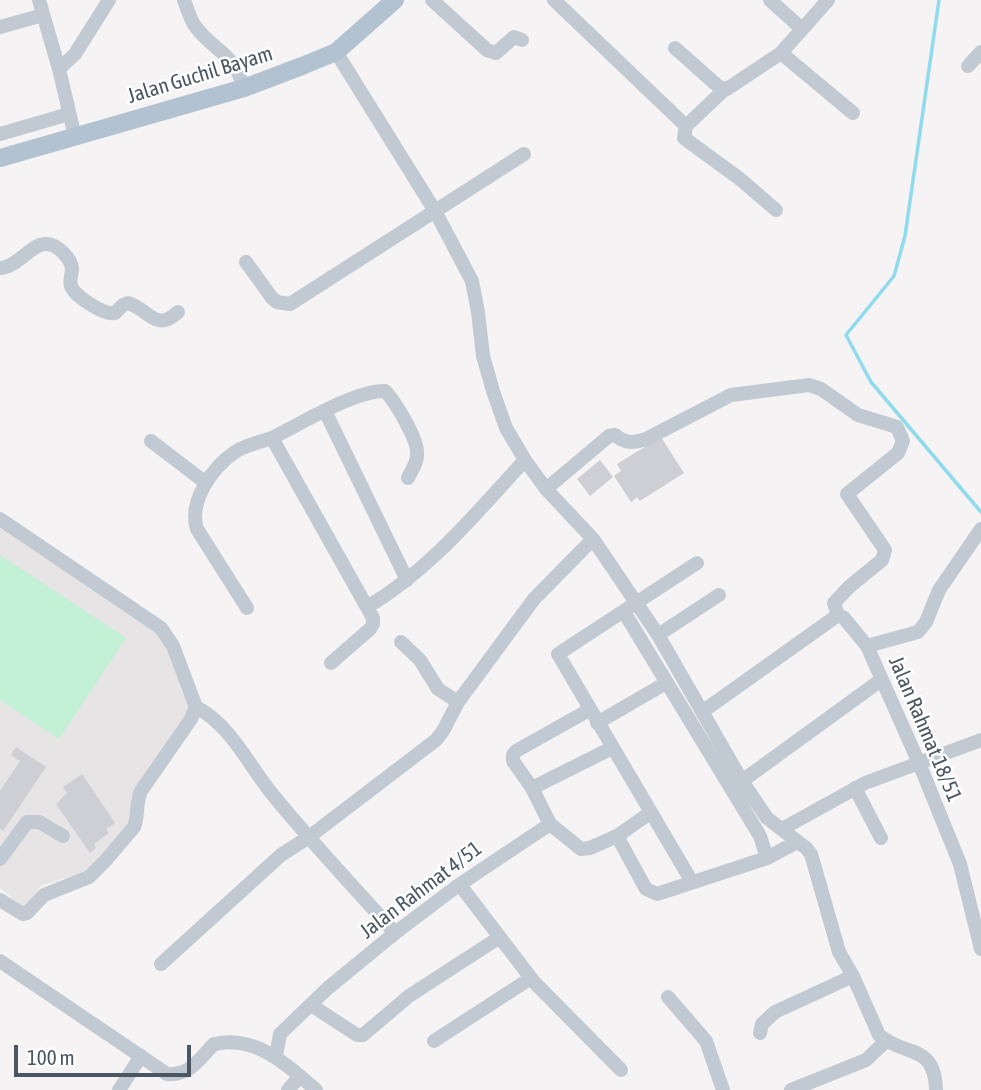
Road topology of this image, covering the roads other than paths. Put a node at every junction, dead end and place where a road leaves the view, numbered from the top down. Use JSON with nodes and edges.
{"nodes":[{"id":1,"x":39,"y":0,"type":"edge"},
{"id":2,"x":109,"y":0,"type":"edge"},
{"id":3,"x":184,"y":0,"type":"edge"},
{"id":4,"x":395,"y":0,"type":"edge"},
{"id":5,"x":432,"y":0,"type":"edge"},
{"id":6,"x":554,"y":0,"type":"edge"},
{"id":7,"x":770,"y":0,"type":"edge"},
{"id":8,"x":828,"y":0,"type":"edge"},
{"id":9,"x":43,"y":15,"type":"junction"},
{"id":10,"x":0,"y":27,"type":"edge"},
{"id":11,"x":802,"y":29,"type":"junction"},
{"id":12,"x":522,"y":40,"type":"dead end"},
{"id":13,"x":674,"y":48,"type":"dead end"},
{"id":14,"x":336,"y":52,"type":"junction"},
{"id":15,"x":981,"y":52,"type":"edge"},
{"id":16,"x":781,"y":53,"type":"junction"},
{"id":17,"x":968,"y":66,"type":"dead end"},
{"id":18,"x":59,"y":69,"type":"junction"},
{"id":19,"x":244,"y":88,"type":"junction"},
{"id":20,"x":724,"y":90,"type":"junction"},
{"id":21,"x":853,"y":113,"type":"dead end"},
{"id":22,"x":69,"y":114,"type":"junction"},
{"id":23,"x":685,"y":126,"type":"junction"},
{"id":24,"x":0,"y":134,"type":"edge"},
{"id":25,"x":75,"y":137,"type":"junction"},
{"id":26,"x":524,"y":154,"type":"dead end"},
{"id":27,"x":0,"y":158,"type":"edge"},
{"id":28,"x":776,"y":210,"type":"dead end"},
{"id":29,"x":435,"y":211,"type":"junction"},
{"id":30,"x":246,"y":262,"type":"dead end"},
{"id":31,"x":0,"y":268,"type":"edge"},
{"id":32,"x":178,"y":312,"type":"dead end"},
{"id":33,"x":325,"y":411,"type":"junction"},
{"id":34,"x":272,"y":438,"type":"junction"},
{"id":35,"x":151,"y":441,"type":"dead end"},
{"id":36,"x":525,"y":460,"type":"junction"},
{"id":37,"x":408,"y":478,"type":"dead end"},
{"id":38,"x":206,"y":483,"type":"junction"},
{"id":39,"x":546,"y":489,"type":"junction"},
{"id":40,"x":0,"y":519,"type":"edge"},
{"id":41,"x":981,"y":529,"type":"edge"},
{"id":42,"x":593,"y":539,"type":"junction"},
{"id":43,"x":697,"y":563,"type":"dead end"},
{"id":44,"x":407,"y":580,"type":"junction"},
{"id":45,"x":719,"y":595,"type":"dead end"},
{"id":46,"x":636,"y":604,"type":"junction"},
{"id":47,"x":367,"y":607,"type":"junction"},
{"id":48,"x":247,"y":608,"type":"dead end"},
{"id":49,"x":624,"y":612,"type":"junction"},
{"id":50,"x":838,"y":615,"type":"junction"},
{"id":51,"x":658,"y":635,"type":"junction"},
{"id":52,"x":401,"y":642,"type":"dead end"},
{"id":53,"x":867,"y":646,"type":"junction"},
{"id":54,"x":331,"y":663,"type":"dead end"},
{"id":55,"x":881,"y":680,"type":"junction"},
{"id":56,"x":666,"y":683,"type":"junction"},
{"id":57,"x":458,"y":702,"type":"junction"},
{"id":58,"x":196,"y":707,"type":"junction"},
{"id":59,"x":589,"y":710,"type":"junction"},
{"id":60,"x":702,"y":712,"type":"junction"},
{"id":61,"x":597,"y":723,"type":"junction"},
{"id":62,"x":981,"y":740,"type":"edge"},
{"id":63,"x":612,"y":748,"type":"junction"},
{"id":64,"x":919,"y":762,"type":"junction"},
{"id":65,"x":742,"y":781,"type":"junction"},
{"id":66,"x":531,"y":788,"type":"junction"},
{"id":67,"x":855,"y":788,"type":"junction"},
{"id":68,"x":650,"y":813,"type":"junction"},
{"id":69,"x":550,"y":824,"type":"junction"},
{"id":70,"x":782,"y":830,"type":"junction"},
{"id":71,"x":63,"y":836,"type":"dead end"},
{"id":72,"x":617,"y":836,"type":"junction"},
{"id":73,"x":309,"y":837,"type":"junction"},
{"id":74,"x":881,"y":838,"type":"dead end"},
{"id":75,"x":797,"y":842,"type":"junction"},
{"id":76,"x":767,"y":858,"type":"junction"},
{"id":77,"x":0,"y":859,"type":"edge"},
{"id":78,"x":692,"y":882,"type":"junction"},
{"id":79,"x":460,"y":885,"type":"junction"},
{"id":80,"x":0,"y":900,"type":"edge"},
{"id":81,"x":395,"y":933,"type":"junction"},
{"id":82,"x":500,"y":937,"type":"junction"},
{"id":83,"x":981,"y":949,"type":"edge"},
{"id":84,"x":0,"y":961,"type":"edge"},
{"id":85,"x":161,"y":964,"type":"dead end"},
{"id":86,"x":853,"y":976,"type":"junction"},
{"id":87,"x":531,"y":978,"type":"junction"},
{"id":88,"x":668,"y":996,"type":"dead end"},
{"id":89,"x":311,"y":1004,"type":"junction"},
{"id":90,"x":760,"y":1033,"type":"dead end"},
{"id":91,"x":434,"y":1041,"type":"dead end"},
{"id":92,"x":886,"y":1041,"type":"junction"},
{"id":93,"x":141,"y":1056,"type":"junction"},
{"id":94,"x":276,"y":1056,"type":"junction"},
{"id":95,"x":621,"y":1070,"type":"dead end"},
{"id":96,"x":300,"y":1076,"type":"junction"},
{"id":97,"x":119,"y":1090,"type":"edge"},
{"id":98,"x":288,"y":1090,"type":"edge"},
{"id":99,"x":316,"y":1090,"type":"edge"},
{"id":100,"x":723,"y":1090,"type":"edge"},
{"id":101,"x":791,"y":1090,"type":"edge"},
{"id":102,"x":936,"y":1090,"type":"edge"}],
"edges":[{"from":1,"to":9,"type":"street"},
{"from":2,"to":18,"type":"street"},
{"from":3,"to":19,"type":"street"},
{"from":4,"to":14,"type":"main road","name":"Jalan Guchil Bayam"},
{"from":5,"to":12,"type":"street"},
{"from":6,"to":23,"type":"street"},
{"from":7,"to":11,"type":"street"},
{"from":8,"to":11,"type":"street"},
{"from":9,"to":10,"type":"street"},
{"from":9,"to":18,"type":"street"},
{"from":11,"to":16,"type":"street"},
{"from":13,"to":20,"type":"street"},
{"from":14,"to":19,"type":"main road","name":"Jalan Guchil Bayam"},
{"from":14,"to":29,"type":"street"},
{"from":15,"to":17,"type":"street"},
{"from":16,"to":20,"type":"street"},
{"from":16,"to":21,"type":"street"},
{"from":18,"to":22,"type":"street"},
{"from":19,"to":25,"type":"main road","name":"Jalan Guchil Bayam"},
{"from":20,"to":23,"type":"street"},
{"from":22,"to":24,"type":"street"},
{"from":22,"to":25,"type":"street"},
{"from":23,"to":28,"type":"street"},
{"from":25,"to":27,"type":"main road","name":"Jalan Guchil Bayam"},
{"from":26,"to":29,"type":"street"},
{"from":29,"to":30,"type":"street"},
{"from":29,"to":36,"type":"street"},
{"from":31,"to":32,"type":"street"},
{"from":33,"to":34,"type":"street"},
{"from":33,"to":37,"type":"street"},
{"from":33,"to":44,"type":"street"},
{"from":34,"to":38,"type":"street"},
{"from":34,"to":47,"type":"street"},
{"from":35,"to":38,"type":"street"},
{"from":36,"to":39,"type":"street"},
{"from":36,"to":44,"type":"street"},
{"from":38,"to":48,"type":"street"},
{"from":39,"to":42,"type":"street"},
{"from":39,"to":50,"type":"street"},
{"from":40,"to":58,"type":"street"},
{"from":41,"to":53,"type":"street"},
{"from":42,"to":46,"type":"street"},
{"from":42,"to":57,"type":"street"},
{"from":43,"to":46,"type":"street"},
{"from":44,"to":47,"type":"street"},
{"from":45,"to":51,"type":"street"},
{"from":46,"to":49,"type":"street"},
{"from":46,"to":51,"type":"street"},
{"from":47,"to":54,"type":"street"},
{"from":49,"to":56,"type":"street"},
{"from":49,"to":59,"type":"street"},
{"from":50,"to":53,"type":"street","name":"Jalan Rahmat 18/51"},
{"from":50,"to":60,"type":"street"},
{"from":51,"to":60,"type":"street"},
{"from":52,"to":57,"type":"street"},
{"from":53,"to":55,"type":"street","name":"Jalan Rahmat 18/51"},
{"from":55,"to":64,"type":"street","name":"Jalan Rahmat 18/51"},
{"from":55,"to":65,"type":"street"},
{"from":56,"to":61,"type":"street"},
{"from":56,"to":76,"type":"street"},
{"from":57,"to":73,"type":"street"},
{"from":58,"to":73,"type":"street"},
{"from":58,"to":80,"type":"street"},
{"from":59,"to":61,"type":"street"},
{"from":59,"to":66,"type":"street"},
{"from":60,"to":65,"type":"street"},
{"from":61,"to":63,"type":"street"},
{"from":62,"to":64,"type":"street"},
{"from":63,"to":66,"type":"street"},
{"from":63,"to":68,"type":"street"},
{"from":64,"to":67,"type":"street"},
{"from":64,"to":83,"type":"street","name":"Jalan Rahmat 18/51"},
{"from":65,"to":70,"type":"street"},
{"from":66,"to":69,"type":"street"},
{"from":67,"to":70,"type":"street"},
{"from":67,"to":74,"type":"street"},
{"from":68,"to":72,"type":"street"},
{"from":68,"to":78,"type":"street"},
{"from":69,"to":72,"type":"street"},
{"from":69,"to":79,"type":"street","name":"Jalan Rahmat 4/51"},
{"from":70,"to":75,"type":"street"},
{"from":71,"to":77,"type":"street"},
{"from":72,"to":78,"type":"street"},
{"from":73,"to":81,"type":"street"},
{"from":73,"to":85,"type":"street"},
{"from":75,"to":76,"type":"street"},
{"from":75,"to":86,"type":"street"},
{"from":76,"to":78,"type":"street"},
{"from":79,"to":81,"type":"street","name":"Jalan Rahmat 4/51"},
{"from":79,"to":82,"type":"street"},
{"from":81,"to":89,"type":"street","name":"Jalan Rahmat 4/51"},
{"from":82,"to":87,"type":"street"},
{"from":82,"to":89,"type":"street"},
{"from":84,"to":93,"type":"street"},
{"from":86,"to":90,"type":"street"},
{"from":86,"to":92,"type":"street"},
{"from":87,"to":91,"type":"street"},
{"from":87,"to":95,"type":"street"},
{"from":88,"to":100,"type":"street"},
{"from":89,"to":94,"type":"street","name":"Jalan Rahmat 4/51"},
{"from":92,"to":101,"type":"street"},
{"from":92,"to":102,"type":"street"},
{"from":93,"to":94,"type":"street"},
{"from":93,"to":97,"type":"street"},
{"from":94,"to":96,"type":"street"},
{"from":96,"to":98,"type":"street"},
{"from":96,"to":99,"type":"street"}]}
